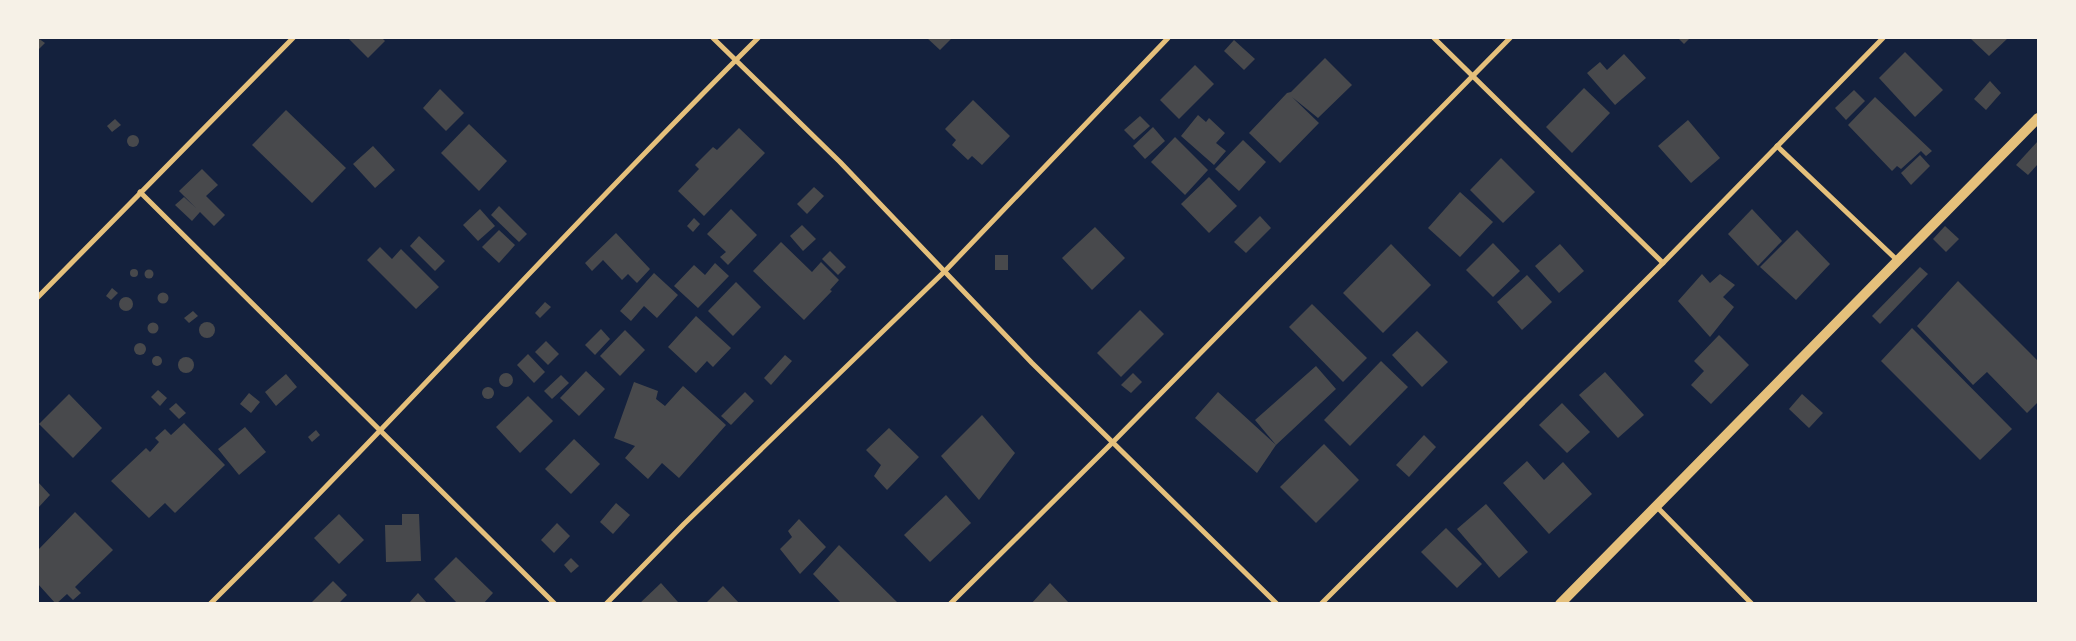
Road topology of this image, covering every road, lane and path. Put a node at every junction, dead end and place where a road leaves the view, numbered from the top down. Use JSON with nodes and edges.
{"nodes":[{"id":1,"x":293,"y":38,"type":"edge"},
{"id":2,"x":714,"y":38,"type":"edge"},
{"id":3,"x":758,"y":38,"type":"edge"},
{"id":4,"x":1168,"y":38,"type":"edge"},
{"id":5,"x":1434,"y":38,"type":"edge"},
{"id":6,"x":1510,"y":38,"type":"edge"},
{"id":7,"x":1883,"y":38,"type":"edge"},
{"id":8,"x":736,"y":60,"type":"junction"},
{"id":9,"x":1472,"y":77,"type":"junction"},
{"id":10,"x":2038,"y":118,"type":"edge"},
{"id":11,"x":1777,"y":146,"type":"junction"},
{"id":12,"x":140,"y":192,"type":"junction"},
{"id":13,"x":1899,"y":262,"type":"junction"},
{"id":14,"x":1663,"y":263,"type":"junction"},
{"id":15,"x":945,"y":271,"type":"junction"},
{"id":16,"x":38,"y":296,"type":"edge"},
{"id":17,"x":380,"y":431,"type":"junction"},
{"id":18,"x":1112,"y":443,"type":"junction"},
{"id":19,"x":1657,"y":507,"type":"junction"},
{"id":20,"x":210,"y":604,"type":"edge"},
{"id":21,"x":555,"y":604,"type":"edge"},
{"id":22,"x":606,"y":604,"type":"edge"},
{"id":23,"x":950,"y":604,"type":"edge"},
{"id":24,"x":1277,"y":604,"type":"edge"},
{"id":25,"x":1320,"y":604,"type":"edge"},
{"id":26,"x":1560,"y":604,"type":"edge"},
{"id":27,"x":1752,"y":604,"type":"edge"}],
"edges":[{"from":1,"to":12,"type":"street"},
{"from":2,"to":8,"type":"street"},
{"from":3,"to":8,"type":"street"},
{"from":4,"to":15,"type":"street"},
{"from":5,"to":9,"type":"street"},
{"from":6,"to":9,"type":"street"},
{"from":7,"to":11,"type":"street"},
{"from":8,"to":15,"type":"street"},
{"from":8,"to":17,"type":"street"},
{"from":9,"to":14,"type":"street"},
{"from":9,"to":18,"type":"street"},
{"from":10,"to":13,"type":"main road"},
{"from":11,"to":13,"type":"street"},
{"from":11,"to":14,"type":"street"},
{"from":12,"to":16,"type":"street"},
{"from":12,"to":17,"type":"street"},
{"from":13,"to":19,"type":"main road"},
{"from":14,"to":25,"type":"street"},
{"from":15,"to":18,"type":"street"},
{"from":15,"to":22,"type":"street"},
{"from":17,"to":20,"type":"street"},
{"from":17,"to":21,"type":"street"},
{"from":18,"to":23,"type":"street"},
{"from":18,"to":24,"type":"street"},
{"from":19,"to":26,"type":"main road"},
{"from":19,"to":27,"type":"street"}]}
